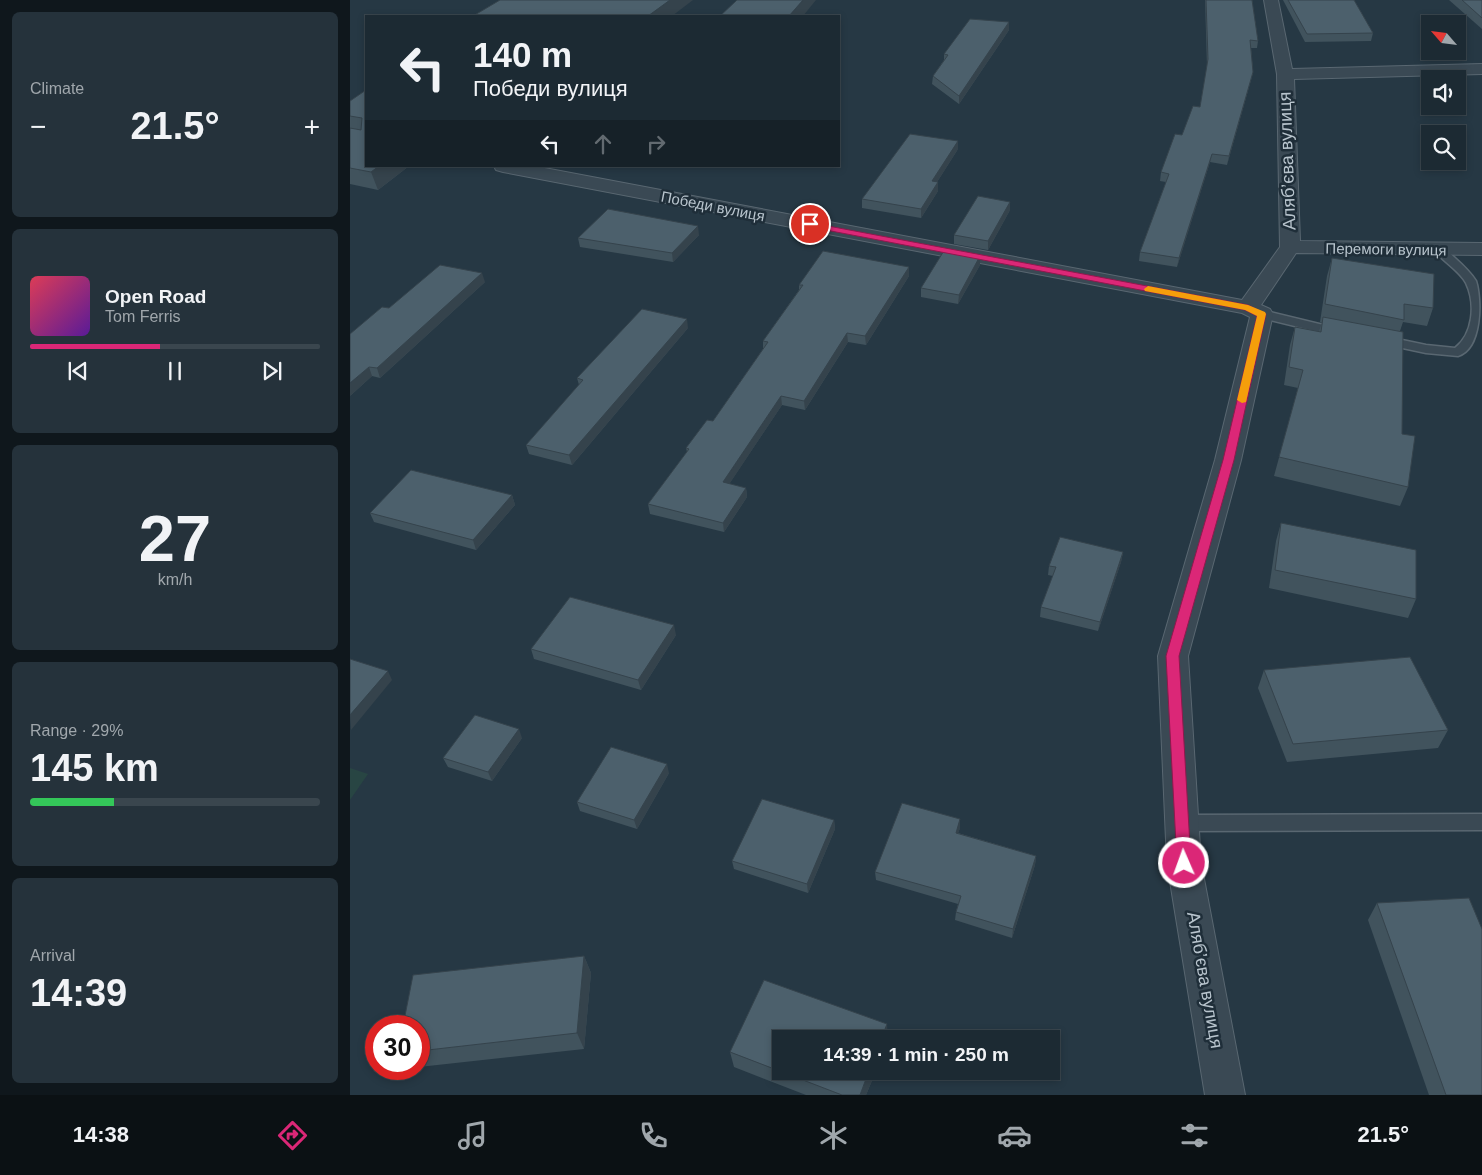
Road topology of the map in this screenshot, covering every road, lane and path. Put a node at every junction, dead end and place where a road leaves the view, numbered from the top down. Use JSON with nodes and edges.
{"nodes":[{"id":1,"x":1271,"y":0,"type":"edge"},
{"id":2,"x":1482,"y":69,"type":"edge"},
{"id":3,"x":1284,"y":74,"type":"junction"},
{"id":4,"x":508,"y":167,"type":"edge"},
{"id":5,"x":1290,"y":247,"type":"junction"},
{"id":6,"x":1439,"y":249,"type":"junction"},
{"id":7,"x":1482,"y":249,"type":"edge"},
{"id":8,"x":1255,"y":311,"type":"junction"},
{"id":9,"x":1356,"y":335,"type":"edge"},
{"id":10,"x":1374,"y":339,"type":"edge"},
{"id":11,"x":1482,"y":822,"type":"edge"},
{"id":12,"x":1182,"y":823,"type":"junction"},
{"id":13,"x":1225,"y":1095,"type":"edge"}],
"edges":[{"from":1,"to":3,"type":"street","name":"Аляб’єва вулиця"},
{"from":2,"to":3,"type":"street"},
{"from":3,"to":5,"type":"street","name":"Аляб’єва вулиця"},
{"from":4,"to":8,"type":"street","name":"Победи вулиця"},
{"from":5,"to":6,"type":"street","name":"Перемоги вулиця"},
{"from":5,"to":8,"type":"street","name":"Аляб’єва вулиця"},
{"from":6,"to":7,"type":"street","name":"Перемоги вулиця"},
{"from":6,"to":10,"type":"lane"},
{"from":8,"to":9,"type":"lane"},
{"from":8,"to":12,"type":"street","name":"Аляб’єва вулиця"},
{"from":11,"to":12,"type":"lane"},
{"from":12,"to":13,"type":"street","name":"Аляб’єва вулиця"}]}
